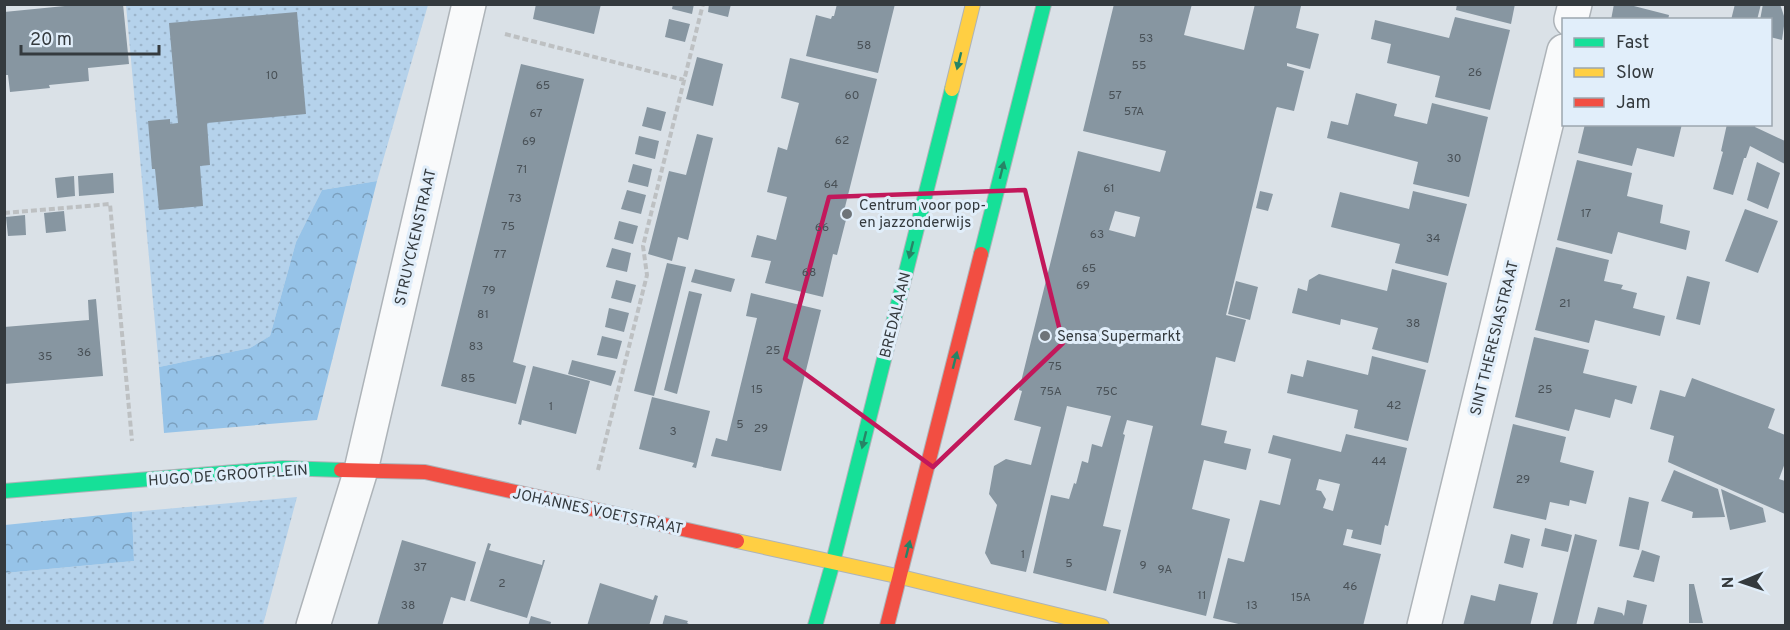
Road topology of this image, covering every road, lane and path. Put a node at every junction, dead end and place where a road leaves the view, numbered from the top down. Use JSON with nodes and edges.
{"nodes":[{"id":1,"x":703,"y":4,"type":"edge"},
{"id":2,"x":973,"y":4,"type":"edge"},
{"id":3,"x":1044,"y":4,"type":"edge"},
{"id":4,"x":467,"y":14,"type":"edge"},
{"id":5,"x":1562,"y":55,"type":"edge"},
{"id":6,"x":684,"y":80,"type":"junction"},
{"id":7,"x":4,"y":213,"type":"edge"},
{"id":8,"x":361,"y":470,"type":"junction"},
{"id":9,"x":136,"y":481,"type":"junction"},
{"id":10,"x":4,"y":491,"type":"edge"},
{"id":11,"x":589,"y":509,"type":"junction"},
{"id":12,"x":833,"y":562,"type":"junction"},
{"id":13,"x":901,"y":577,"type":"junction"},
{"id":14,"x":313,"y":626,"type":"edge"},
{"id":15,"x":815,"y":626,"type":"edge"},
{"id":16,"x":887,"y":626,"type":"edge"},
{"id":17,"x":1102,"y":626,"type":"edge"},
{"id":18,"x":1424,"y":626,"type":"edge"}],
"edges":[{"from":1,"to":6,"type":"path"},
{"from":2,"to":12,"type":"street","name":"BREDALAAN","one_way":true},
{"from":13,"to":3,"type":"street","one_way":true},
{"from":4,"to":6,"type":"path"},
{"from":4,"to":8,"type":"street","name":"STRUYCKENSTRAAT"},
{"from":5,"to":18,"type":"street","name":"SINT THERESIASTRAAT"},
{"from":6,"to":11,"type":"path"},
{"from":7,"to":9,"type":"path"},
{"from":8,"to":9,"type":"street","name":"HUGO DE GROOTPLEIN"},
{"from":8,"to":11,"type":"street","name":"JOHANNES VOETSTRAAT"},
{"from":8,"to":14,"type":"street"},
{"from":9,"to":10,"type":"street","name":"HUGO DE GROOTPLEIN"},
{"from":11,"to":12,"type":"street","name":"JOHANNES VOETSTRAAT"},
{"from":12,"to":13,"type":"street","name":"JOHANNES VOETSTRAAT"},
{"from":12,"to":15,"type":"street","name":"BREDALAAN"},
{"from":13,"to":16,"type":"street"},
{"from":13,"to":17,"type":"street","name":"JOHANNES VOETSTRAAT"}]}
